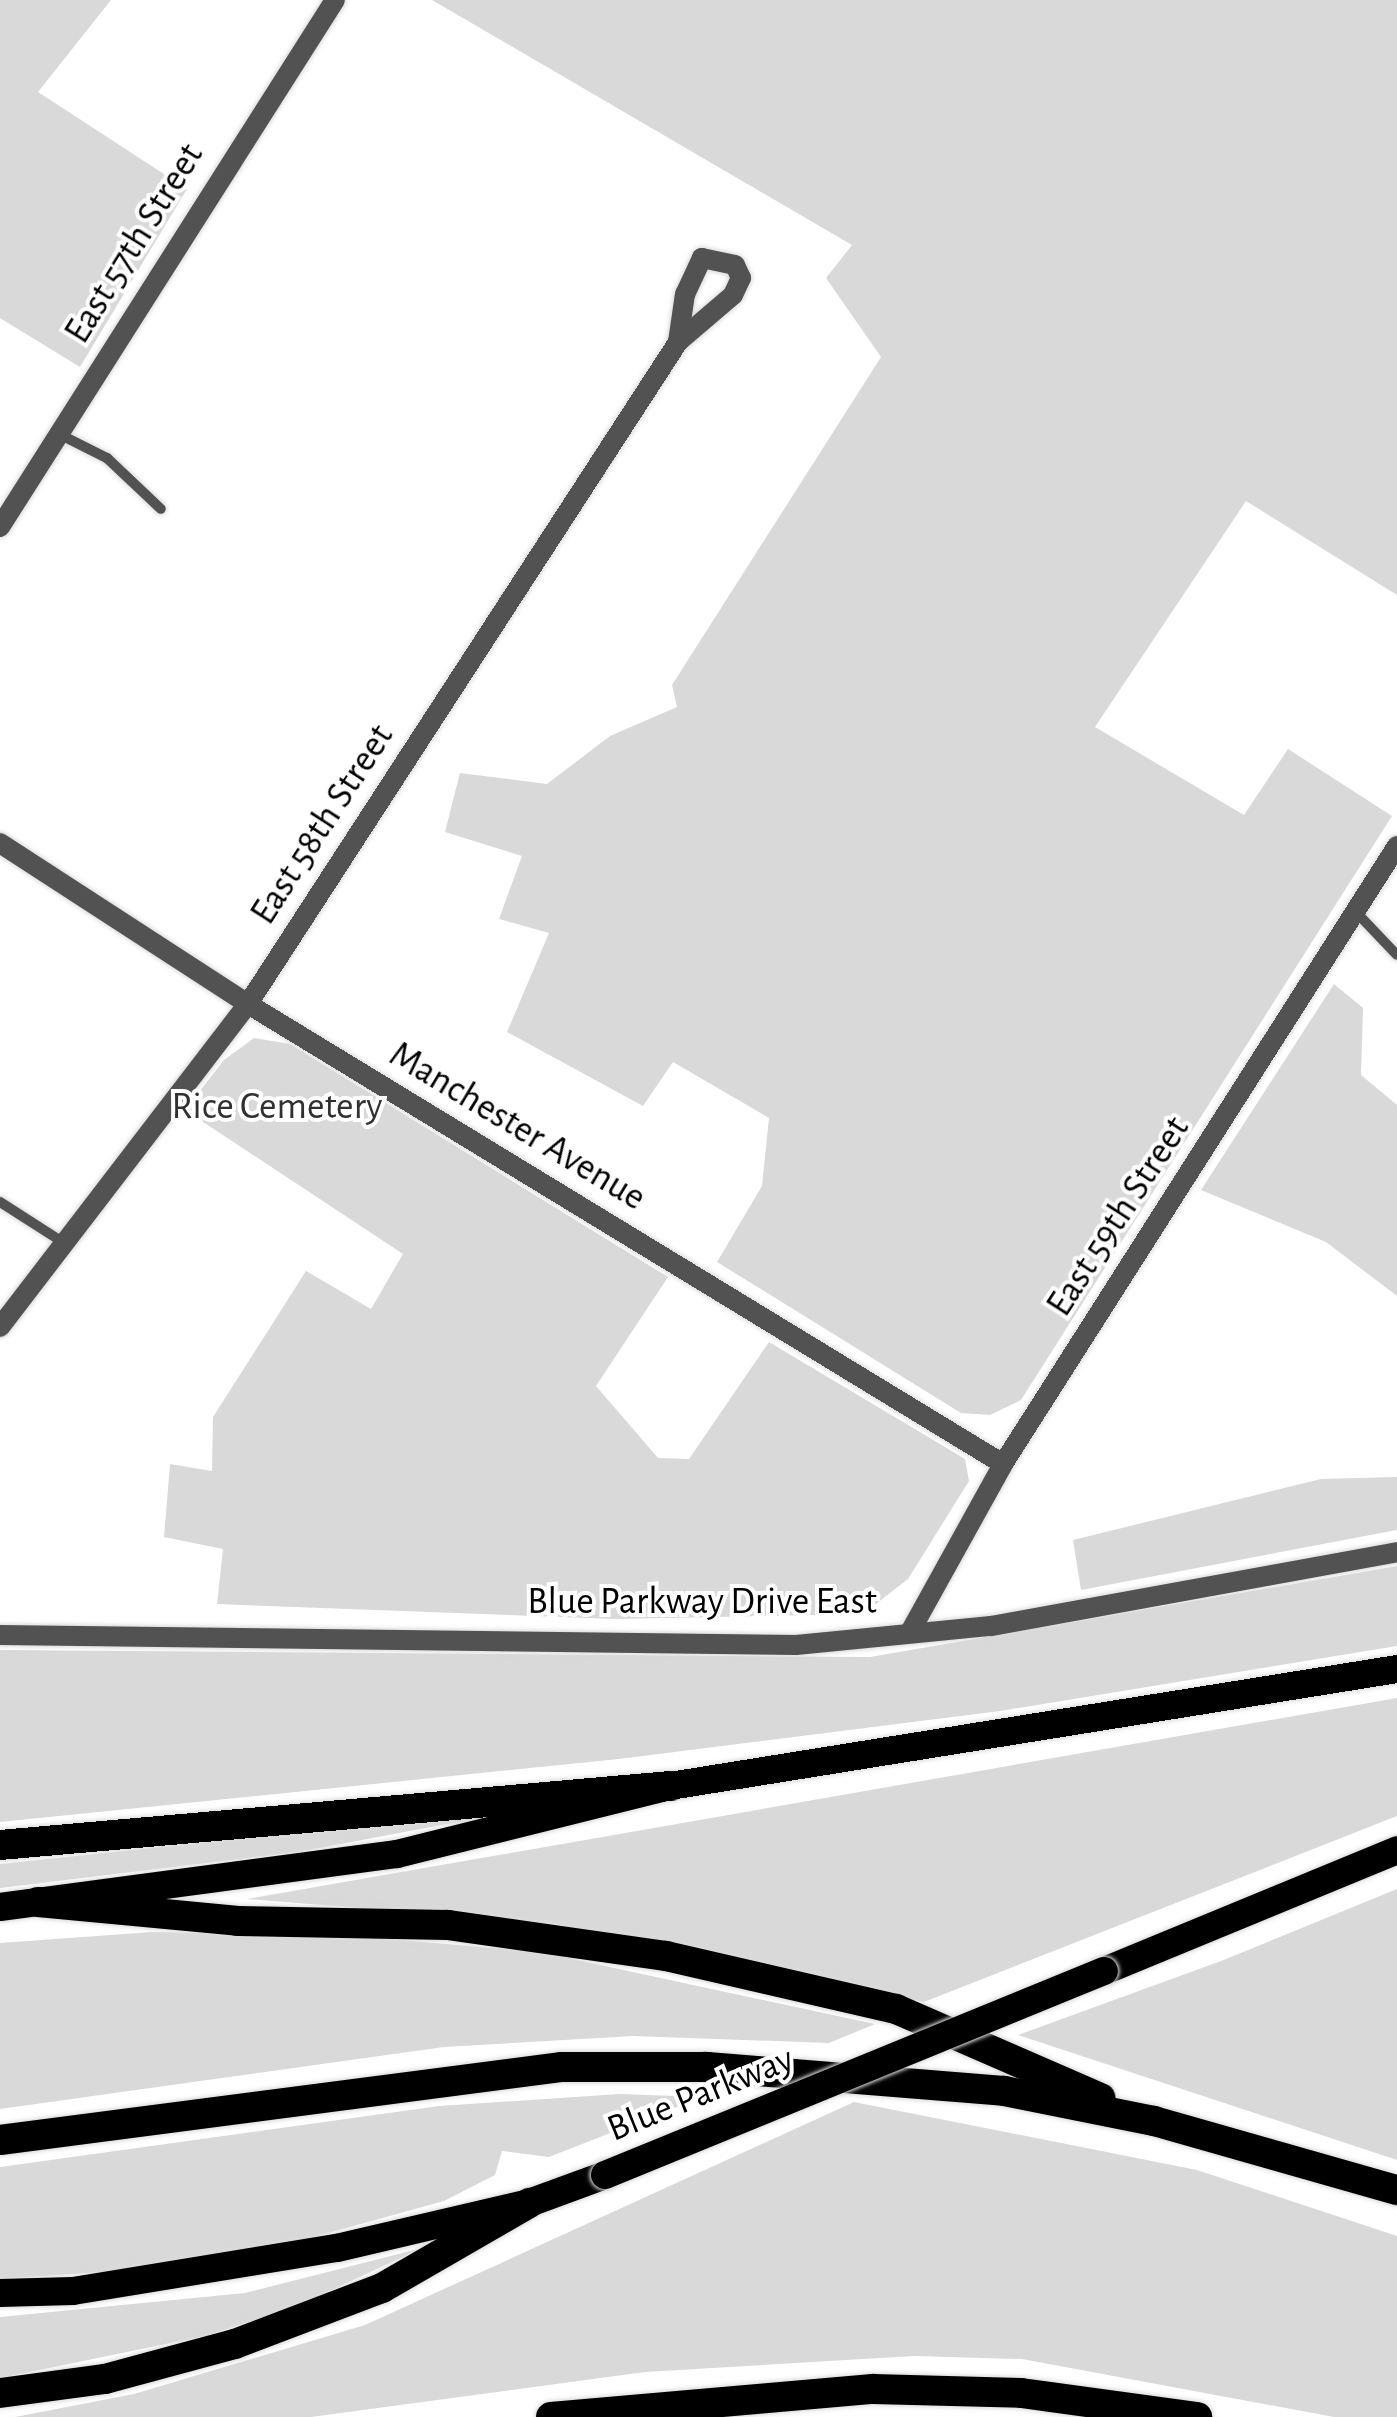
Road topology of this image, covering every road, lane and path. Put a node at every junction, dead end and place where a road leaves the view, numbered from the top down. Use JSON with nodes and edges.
{"nodes":[{"id":1,"x":335,"y":0,"type":"edge"},
{"id":2,"x":678,"y":342,"type":"dead end"},
{"id":3,"x":58,"y":434,"type":"junction"},
{"id":4,"x":161,"y":509,"type":"dead end"},
{"id":5,"x":0,"y":527,"type":"edge"},
{"id":6,"x":0,"y":843,"type":"edge"},
{"id":7,"x":1397,"y":846,"type":"edge"},
{"id":8,"x":1356,"y":911,"type":"junction"},
{"id":9,"x":1397,"y":955,"type":"edge"},
{"id":10,"x":248,"y":1004,"type":"junction"},
{"id":11,"x":0,"y":1202,"type":"edge"},
{"id":12,"x":64,"y":1243,"type":"junction"},
{"id":13,"x":0,"y":1327,"type":"edge"},
{"id":14,"x":1002,"y":1464,"type":"junction"},
{"id":15,"x":1397,"y":1552,"type":"edge"},
{"id":16,"x":910,"y":1632,"type":"junction"},
{"id":17,"x":0,"y":1635,"type":"edge"},
{"id":18,"x":1397,"y":1668,"type":"edge"},
{"id":19,"x":670,"y":1786,"type":"junction"},
{"id":20,"x":0,"y":1846,"type":"edge"},
{"id":21,"x":1397,"y":1850,"type":"edge"},
{"id":22,"x":38,"y":1902,"type":"junction"},
{"id":23,"x":0,"y":1907,"type":"edge"},
{"id":24,"x":1154,"y":2121,"type":"junction"},
{"id":25,"x":0,"y":2140,"type":"edge"},
{"id":26,"x":1397,"y":2190,"type":"edge"},
{"id":27,"x":529,"y":2203,"type":"junction"},
{"id":28,"x":0,"y":2293,"type":"edge"},
{"id":29,"x":0,"y":2393,"type":"edge"},
{"id":30,"x":550,"y":2417,"type":"edge"},
{"id":31,"x":1197,"y":2417,"type":"edge"}],
"edges":[{"from":1,"to":3,"type":"street","name":"East 57th Street"},
{"from":2,"to":10,"type":"street","name":"East 58th Street"},
{"from":3,"to":4,"type":"lane"},
{"from":3,"to":5,"type":"street","name":"East 57th Street"},
{"from":6,"to":10,"type":"street","name":"Manchester Avenue"},
{"from":7,"to":8,"type":"street","name":"East 59th Street"},
{"from":8,"to":9,"type":"lane"},
{"from":8,"to":14,"type":"street","name":"East 59th Street"},
{"from":10,"to":12,"type":"street","name":"East 58th Street"},
{"from":10,"to":14,"type":"street","name":"Manchester Avenue"},
{"from":11,"to":12,"type":"lane"},
{"from":12,"to":13,"type":"street","name":"East 58th Street"},
{"from":14,"to":16,"type":"street","name":"East 59th Street"},
{"from":15,"to":16,"type":"street","name":"Blue Parkway Drive East"},
{"from":16,"to":17,"type":"street","name":"Blue Parkway Drive East"},
{"from":18,"to":19,"type":"highway"},
{"from":19,"to":20,"type":"highway"},
{"from":19,"to":22,"type":"highway"},
{"from":21,"to":27,"type":"highway","name":"Blue Parkway","bridge":true},
{"from":22,"to":23,"type":"highway"},
{"from":22,"to":24,"type":"highway"},
{"from":24,"to":25,"type":"highway"},
{"from":24,"to":26,"type":"highway"},
{"from":27,"to":28,"type":"highway","name":"Blue Parkway"},
{"from":27,"to":29,"type":"highway"},
{"from":30,"to":31,"type":"highway"}]}
